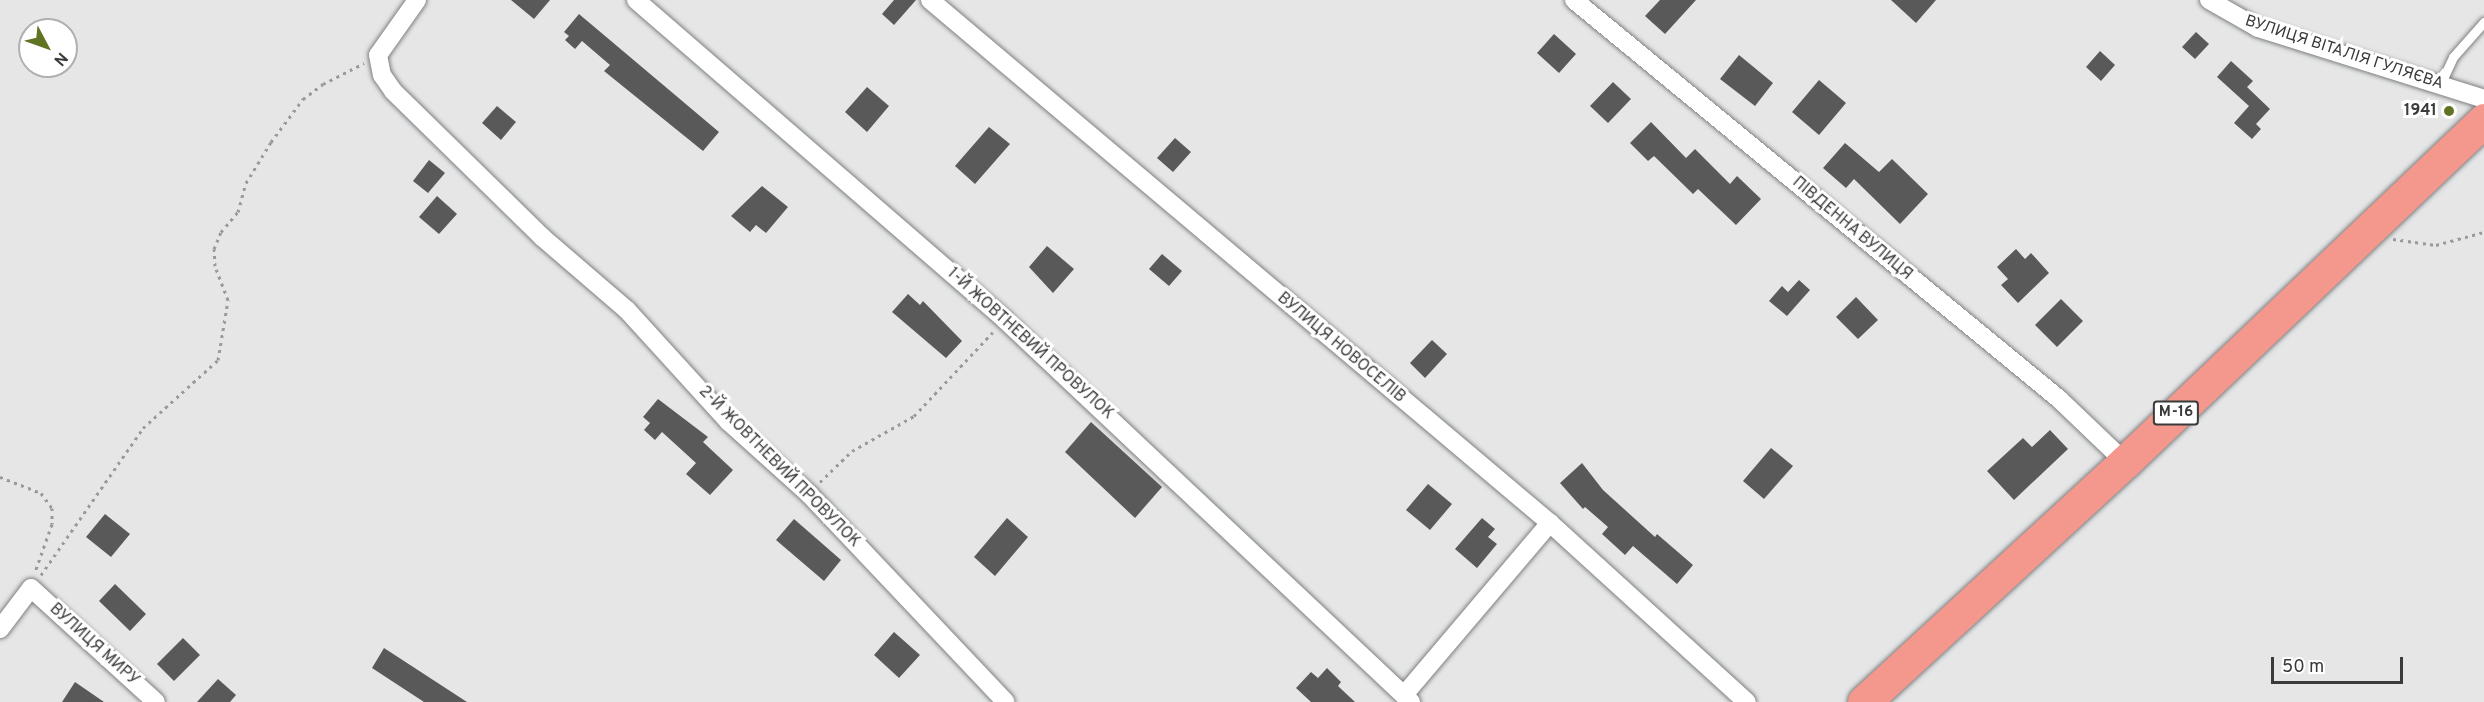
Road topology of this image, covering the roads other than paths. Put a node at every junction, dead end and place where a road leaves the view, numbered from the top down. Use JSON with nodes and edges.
{"nodes":[{"id":1,"x":636,"y":0,"type":"edge"},
{"id":2,"x":930,"y":0,"type":"edge"},
{"id":3,"x":1574,"y":0,"type":"edge"},
{"id":4,"x":2209,"y":0,"type":"edge"},
{"id":5,"x":412,"y":1,"type":"edge"},
{"id":6,"x":2484,"y":22,"type":"edge"},
{"id":7,"x":2440,"y":85,"type":"junction"},
{"id":8,"x":2484,"y":99,"type":"edge"},
{"id":9,"x":2479,"y":130,"type":"edge"},
{"id":10,"x":2125,"y":462,"type":"junction"},
{"id":11,"x":1550,"y":523,"type":"junction"},
{"id":12,"x":0,"y":629,"type":"edge"},
{"id":13,"x":1407,"y":698,"type":"edge"},
{"id":14,"x":156,"y":702,"type":"edge"},
{"id":15,"x":1006,"y":702,"type":"edge"},
{"id":16,"x":1747,"y":702,"type":"edge"},
{"id":17,"x":1864,"y":702,"type":"edge"}],
"edges":[{"from":1,"to":13,"type":"street","name":"1-Й ЖОВТНЕВИЙ ПРОВУЛОК"},
{"from":2,"to":11,"type":"street","name":"ВУЛИЦЯ НОВОСЕЛІВ"},
{"from":3,"to":10,"type":"street","name":"ПІВДЕННА ВУЛИЦЯ"},
{"from":4,"to":7,"type":"street","name":"ВУЛИЦЯ ВІТАЛІЯ ГУЛЯЄВА"},
{"from":5,"to":15,"type":"street","name":"2-Й ЖОВТНЕВИЙ ПРОВУЛОК"},
{"from":6,"to":7,"type":"lane"},
{"from":7,"to":8,"type":"street","name":"ВУЛИЦЯ ВІТАЛІЯ ГУЛЯЄВА"},
{"from":9,"to":10,"type":"highway","number":"М-16"},
{"from":10,"to":17,"type":"highway","number":"М-16"},
{"from":11,"to":13,"type":"street"},
{"from":11,"to":16,"type":"street","name":"ВУЛИЦЯ НОВОСЕЛІВ"},
{"from":12,"to":14,"type":"street","name":"ВУЛИЦЯ МИРУ"}]}
